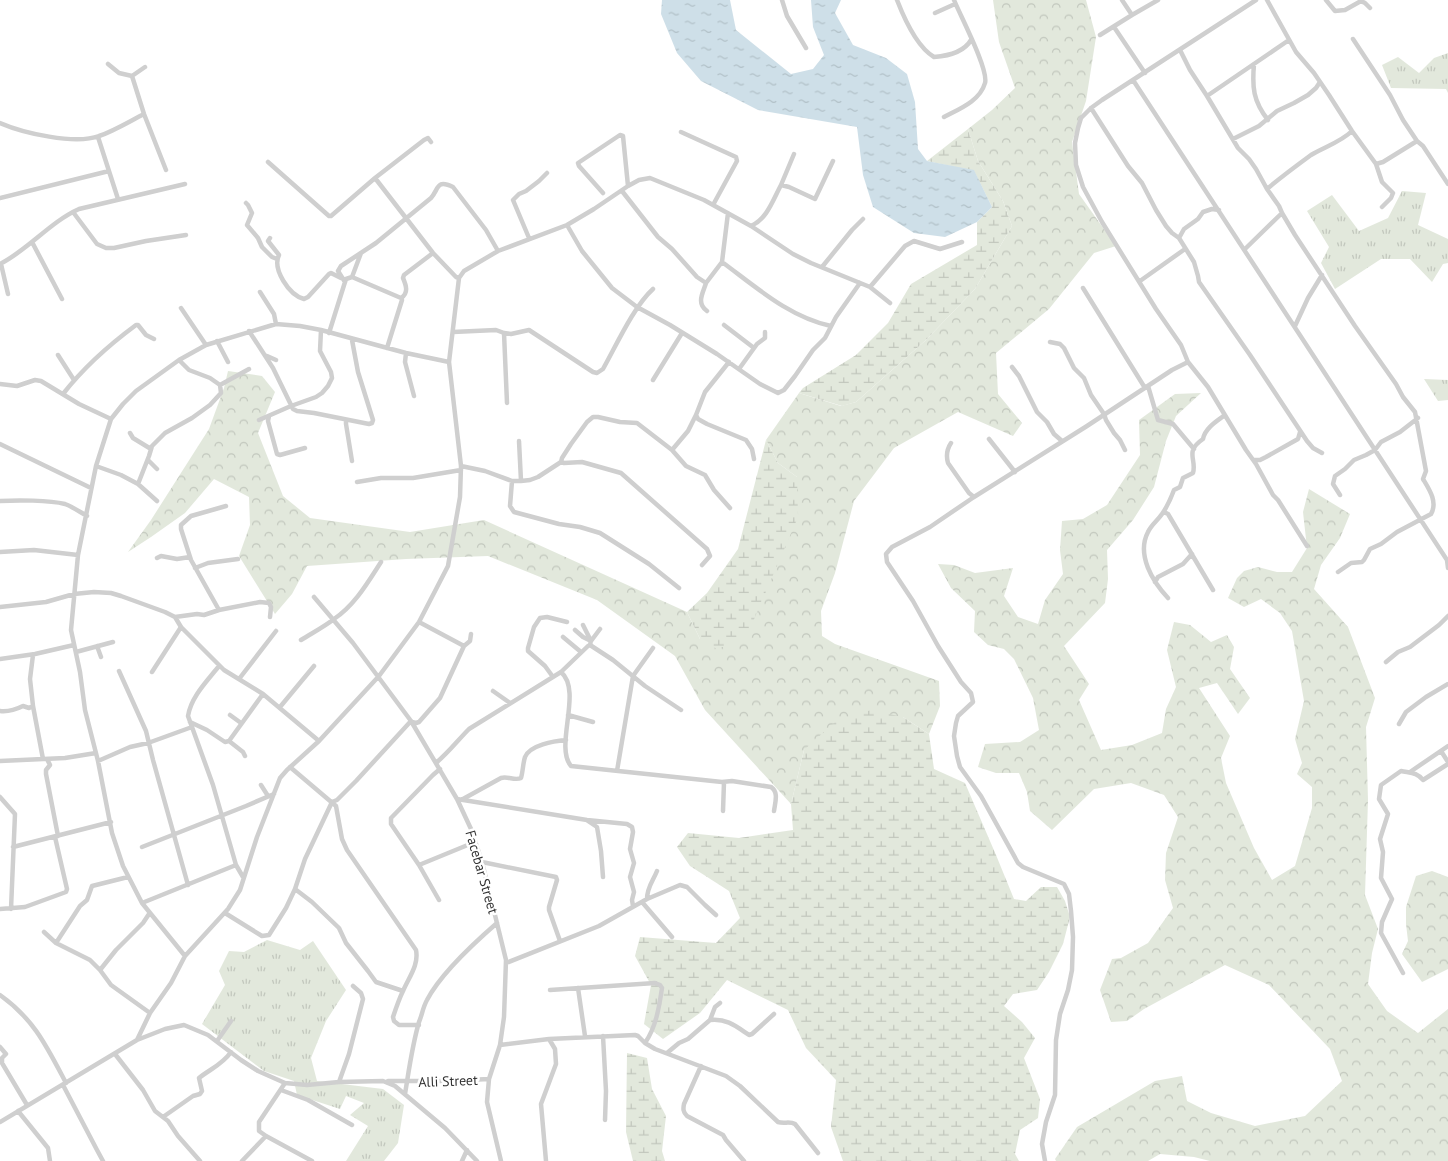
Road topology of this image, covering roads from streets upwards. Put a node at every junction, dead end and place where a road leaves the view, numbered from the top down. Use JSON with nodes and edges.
{"nodes":[{"id":1,"x":782,"y":0,"type":"edge"},
{"id":2,"x":897,"y":0,"type":"edge"},
{"id":3,"x":1122,"y":0,"type":"edge"},
{"id":4,"x":1158,"y":0,"type":"edge"},
{"id":5,"x":1256,"y":0,"type":"edge"},
{"id":6,"x":1267,"y":0,"type":"edge"},
{"id":7,"x":1326,"y":0,"type":"edge"},
{"id":8,"x":955,"y":2,"type":"edge"},
{"id":9,"x":1370,"y":8,"type":"dead end"},
{"id":10,"x":935,"y":13,"type":"dead end"},
{"id":11,"x":1132,"y":14,"type":"junction"},
{"id":12,"x":1114,"y":27,"type":"junction"},
{"id":13,"x":1100,"y":35,"type":"dead end"},
{"id":14,"x":1353,"y":39,"type":"dead end"},
{"id":15,"x":971,"y":40,"type":"junction"},
{"id":16,"x":1289,"y":40,"type":"junction"},
{"id":17,"x":806,"y":48,"type":"dead end"},
{"id":18,"x":1180,"y":50,"type":"junction"},
{"id":19,"x":108,"y":64,"type":"dead end"},
{"id":20,"x":1254,"y":64,"type":"junction"},
{"id":21,"x":145,"y":67,"type":"dead end"},
{"id":22,"x":1145,"y":73,"type":"junction"},
{"id":23,"x":132,"y":76,"type":"junction"},
{"id":24,"x":1134,"y":80,"type":"junction"},
{"id":25,"x":1320,"y":82,"type":"junction"},
{"id":26,"x":1207,"y":96,"type":"junction"},
{"id":27,"x":1091,"y":108,"type":"junction"},
{"id":28,"x":144,"y":114,"type":"junction"},
{"id":29,"x":944,"y":117,"type":"dead end"},
{"id":30,"x":1268,"y":120,"type":"junction"},
{"id":31,"x":0,"y":123,"type":"edge"},
{"id":32,"x":1352,"y":131,"type":"junction"},
{"id":33,"x":681,"y":132,"type":"dead end"},
{"id":34,"x":98,"y":136,"type":"junction"},
{"id":35,"x":1233,"y":139,"type":"junction"},
{"id":36,"x":1417,"y":141,"type":"junction"},
{"id":37,"x":431,"y":142,"type":"dead end"},
{"id":38,"x":794,"y":154,"type":"dead end"},
{"id":39,"x":833,"y":161,"type":"dead end"},
{"id":40,"x":268,"y":162,"type":"dead end"},
{"id":41,"x":1376,"y":164,"type":"junction"},
{"id":42,"x":166,"y":170,"type":"dead end"},
{"id":43,"x":109,"y":171,"type":"junction"},
{"id":44,"x":547,"y":173,"type":"dead end"},
{"id":45,"x":375,"y":178,"type":"junction"},
{"id":46,"x":185,"y":184,"type":"dead end"},
{"id":47,"x":1448,"y":184,"type":"edge"},
{"id":48,"x":781,"y":185,"type":"junction"},
{"id":49,"x":628,"y":186,"type":"junction"},
{"id":50,"x":1267,"y":189,"type":"junction"},
{"id":51,"x":622,"y":191,"type":"junction"},
{"id":52,"x":603,"y":193,"type":"dead end"},
{"id":53,"x":0,"y":198,"type":"edge"},
{"id":54,"x":118,"y":199,"type":"junction"},
{"id":55,"x":246,"y":203,"type":"dead end"},
{"id":56,"x":713,"y":205,"type":"junction"},
{"id":57,"x":1382,"y":207,"type":"dead end"},
{"id":58,"x":1219,"y":210,"type":"junction"},
{"id":59,"x":72,"y":212,"type":"junction"},
{"id":60,"x":728,"y":213,"type":"junction"},
{"id":61,"x":1282,"y":213,"type":"junction"},
{"id":62,"x":406,"y":218,"type":"junction"},
{"id":63,"x":863,"y":220,"type":"dead end"},
{"id":64,"x":567,"y":225,"type":"junction"},
{"id":65,"x":751,"y":226,"type":"junction"},
{"id":66,"x":186,"y":234,"type":"dead end"},
{"id":67,"x":270,"y":238,"type":"dead end"},
{"id":68,"x":529,"y":238,"type":"junction"},
{"id":69,"x":1179,"y":238,"type":"junction"},
{"id":70,"x":32,"y":242,"type":"junction"},
{"id":71,"x":962,"y":242,"type":"dead end"},
{"id":72,"x":1185,"y":249,"type":"junction"},
{"id":73,"x":1245,"y":249,"type":"junction"},
{"id":74,"x":498,"y":251,"type":"junction"},
{"id":75,"x":361,"y":253,"type":"junction"},
{"id":76,"x":432,"y":253,"type":"junction"},
{"id":77,"x":277,"y":259,"type":"junction"},
{"id":78,"x":722,"y":262,"type":"junction"},
{"id":79,"x":1,"y":264,"type":"edge"},
{"id":80,"x":822,"y":268,"type":"junction"},
{"id":81,"x":1322,"y":275,"type":"junction"},
{"id":82,"x":352,"y":276,"type":"junction"},
{"id":83,"x":459,"y":278,"type":"junction"},
{"id":84,"x":344,"y":281,"type":"junction"},
{"id":85,"x":1140,"y":281,"type":"junction"},
{"id":86,"x":706,"y":283,"type":"junction"},
{"id":87,"x":860,"y":283,"type":"junction"},
{"id":88,"x":870,"y":287,"type":"junction"},
{"id":89,"x":1083,"y":288,"type":"dead end"},
{"id":90,"x":653,"y":289,"type":"dead end"},
{"id":91,"x":260,"y":292,"type":"dead end"},
{"id":92,"x":8,"y":294,"type":"dead end"},
{"id":93,"x":401,"y":298,"type":"junction"},
{"id":94,"x":62,"y":299,"type":"dead end"},
{"id":95,"x":890,"y":303,"type":"dead end"},
{"id":96,"x":181,"y":308,"type":"dead end"},
{"id":97,"x":638,"y":308,"type":"junction"},
{"id":98,"x":707,"y":311,"type":"dead end"},
{"id":99,"x":276,"y":324,"type":"junction"},
{"id":100,"x":724,"y":325,"type":"dead end"},
{"id":101,"x":831,"y":326,"type":"junction"},
{"id":102,"x":1295,"y":326,"type":"junction"},
{"id":103,"x":320,"y":330,"type":"junction"},
{"id":104,"x":249,"y":331,"type":"junction"},
{"id":105,"x":453,"y":332,"type":"junction"},
{"id":106,"x":765,"y":332,"type":"dead end"},
{"id":107,"x":329,"y":333,"type":"junction"},
{"id":108,"x":504,"y":333,"type":"junction"},
{"id":109,"x":682,"y":333,"type":"junction"},
{"id":110,"x":154,"y":339,"type":"dead end"},
{"id":111,"x":352,"y":340,"type":"junction"},
{"id":112,"x":217,"y":341,"type":"junction"},
{"id":113,"x":1050,"y":342,"type":"dead end"},
{"id":114,"x":206,"y":345,"type":"junction"},
{"id":115,"x":386,"y":348,"type":"junction"},
{"id":116,"x":754,"y":348,"type":"junction"},
{"id":117,"x":406,"y":353,"type":"junction"},
{"id":118,"x":58,"y":355,"type":"dead end"},
{"id":119,"x":266,"y":355,"type":"junction"},
{"id":120,"x":179,"y":360,"type":"junction"},
{"id":121,"x":276,"y":360,"type":"dead end"},
{"id":122,"x":228,"y":362,"type":"dead end"},
{"id":123,"x":449,"y":362,"type":"junction"},
{"id":124,"x":729,"y":362,"type":"junction"},
{"id":125,"x":1188,"y":362,"type":"junction"},
{"id":126,"x":1012,"y":367,"type":"dead end"},
{"id":127,"x":249,"y":369,"type":"dead end"},
{"id":128,"x":739,"y":369,"type":"junction"},
{"id":129,"x":74,"y":380,"type":"junction"},
{"id":130,"x":653,"y":380,"type":"dead end"},
{"id":131,"x":0,"y":384,"type":"edge"},
{"id":132,"x":220,"y":385,"type":"junction"},
{"id":133,"x":1147,"y":387,"type":"junction"},
{"id":134,"x":63,"y":394,"type":"junction"},
{"id":135,"x":414,"y":396,"type":"dead end"},
{"id":136,"x":506,"y":403,"type":"dead end"},
{"id":137,"x":290,"y":406,"type":"junction"},
{"id":138,"x":1104,"y":414,"type":"junction"},
{"id":139,"x":1225,"y":415,"type":"junction"},
{"id":140,"x":270,"y":416,"type":"junction"},
{"id":141,"x":696,"y":418,"type":"junction"},
{"id":142,"x":1418,"y":418,"type":"junction"},
{"id":143,"x":111,"y":419,"type":"junction"},
{"id":144,"x":259,"y":420,"type":"dead end"},
{"id":145,"x":346,"y":420,"type":"junction"},
{"id":146,"x":1300,"y":432,"type":"junction"},
{"id":147,"x":130,"y":434,"type":"dead end"},
{"id":148,"x":1296,"y":439,"type":"junction"},
{"id":149,"x":519,"y":440,"type":"dead end"},
{"id":150,"x":989,"y":440,"type":"dead end"},
{"id":151,"x":1062,"y":441,"type":"junction"},
{"id":152,"x":1306,"y":442,"type":"junction"},
{"id":153,"x":951,"y":443,"type":"dead end"},
{"id":154,"x":0,"y":444,"type":"edge"},
{"id":155,"x":305,"y":448,"type":"dead end"},
{"id":156,"x":151,"y":449,"type":"junction"},
{"id":157,"x":1194,"y":449,"type":"junction"},
{"id":158,"x":672,"y":450,"type":"junction"},
{"id":159,"x":1125,"y":450,"type":"dead end"},
{"id":160,"x":1375,"y":450,"type":"junction"},
{"id":161,"x":1322,"y":453,"type":"dead end"},
{"id":162,"x":754,"y":459,"type":"dead end"},
{"id":163,"x":148,"y":460,"type":"junction"},
{"id":164,"x":1254,"y":460,"type":"junction"},
{"id":165,"x":352,"y":461,"type":"dead end"},
{"id":166,"x":561,"y":462,"type":"junction"},
{"id":167,"x":96,"y":466,"type":"junction"},
{"id":168,"x":461,"y":468,"type":"junction"},
{"id":169,"x":157,"y":469,"type":"dead end"},
{"id":170,"x":1014,"y":472,"type":"junction"},
{"id":171,"x":512,"y":480,"type":"junction"},
{"id":172,"x":521,"y":481,"type":"junction"},
{"id":173,"x":357,"y":482,"type":"dead end"},
{"id":174,"x":138,"y":484,"type":"junction"},
{"id":175,"x":91,"y":488,"type":"junction"},
{"id":176,"x":1340,"y":495,"type":"dead end"},
{"id":177,"x":974,"y":497,"type":"junction"},
{"id":178,"x":0,"y":501,"type":"edge"},
{"id":179,"x":156,"y":501,"type":"dead end"},
{"id":180,"x":226,"y":506,"type":"dead end"},
{"id":181,"x":730,"y":508,"type":"dead end"},
{"id":182,"x":1164,"y":512,"type":"junction"},
{"id":183,"x":86,"y":516,"type":"junction"},
{"id":184,"x":1420,"y":519,"type":"junction"},
{"id":185,"x":1307,"y":546,"type":"dead end"},
{"id":186,"x":0,"y":552,"type":"edge"},
{"id":187,"x":1192,"y":554,"type":"junction"},
{"id":188,"x":78,"y":555,"type":"junction"},
{"id":189,"x":190,"y":557,"type":"junction"},
{"id":190,"x":157,"y":558,"type":"dead end"},
{"id":191,"x":238,"y":559,"type":"dead end"},
{"id":192,"x":381,"y":562,"type":"dead end"},
{"id":193,"x":702,"y":565,"type":"dead end"},
{"id":194,"x":195,"y":568,"type":"junction"},
{"id":195,"x":1448,"y":568,"type":"edge"},
{"id":196,"x":1338,"y":572,"type":"dead end"},
{"id":197,"x":1155,"y":582,"type":"junction"},
{"id":198,"x":679,"y":588,"type":"dead end"},
{"id":199,"x":1214,"y":590,"type":"dead end"},
{"id":200,"x":74,"y":594,"type":"junction"},
{"id":201,"x":314,"y":597,"type":"dead end"},
{"id":202,"x":1168,"y":598,"type":"dead end"},
{"id":203,"x":0,"y":607,"type":"edge"},
{"id":204,"x":219,"y":610,"type":"junction"},
{"id":205,"x":1448,"y":616,"type":"edge"},
{"id":206,"x":175,"y":617,"type":"junction"},
{"id":207,"x":270,"y":617,"type":"dead end"},
{"id":208,"x":334,"y":619,"type":"junction"},
{"id":209,"x":419,"y":622,"type":"junction"},
{"id":210,"x":567,"y":622,"type":"dead end"},
{"id":211,"x":584,"y":625,"type":"dead end"},
{"id":212,"x":181,"y":627,"type":"junction"},
{"id":213,"x":600,"y":629,"type":"dead end"},
{"id":214,"x":575,"y":630,"type":"dead end"},
{"id":215,"x":276,"y":631,"type":"dead end"},
{"id":216,"x":471,"y":634,"type":"dead end"},
{"id":217,"x":563,"y":637,"type":"dead end"},
{"id":218,"x":301,"y":640,"type":"dead end"},
{"id":219,"x":113,"y":642,"type":"dead end"},
{"id":220,"x":590,"y":643,"type":"junction"},
{"id":221,"x":74,"y":645,"type":"junction"},
{"id":222,"x":97,"y":646,"type":"junction"},
{"id":223,"x":464,"y":646,"type":"junction"},
{"id":224,"x":653,"y":648,"type":"dead end"},
{"id":225,"x":76,"y":652,"type":"junction"},
{"id":226,"x":581,"y":652,"type":"junction"},
{"id":227,"x":33,"y":655,"type":"junction"},
{"id":228,"x":101,"y":657,"type":"dead end"},
{"id":229,"x":0,"y":659,"type":"edge"},
{"id":230,"x":1386,"y":662,"type":"dead end"},
{"id":231,"x":219,"y":666,"type":"junction"},
{"id":232,"x":314,"y":666,"type":"dead end"},
{"id":233,"x":119,"y":671,"type":"dead end"},
{"id":234,"x":152,"y":672,"type":"dead end"},
{"id":235,"x":561,"y":672,"type":"junction"},
{"id":236,"x":379,"y":676,"type":"junction"},
{"id":237,"x":633,"y":676,"type":"junction"},
{"id":238,"x":553,"y":677,"type":"junction"},
{"id":239,"x":239,"y":679,"type":"junction"},
{"id":240,"x":1448,"y":684,"type":"edge"},
{"id":241,"x":493,"y":691,"type":"dead end"},
{"id":242,"x":263,"y":694,"type":"junction"},
{"id":243,"x":510,"y":703,"type":"junction"},
{"id":244,"x":33,"y":706,"type":"junction"},
{"id":245,"x":280,"y":707,"type":"junction"},
{"id":246,"x":681,"y":710,"type":"dead end"},
{"id":247,"x":0,"y":711,"type":"edge"},
{"id":248,"x":230,"y":715,"type":"dead end"},
{"id":249,"x":568,"y":715,"type":"junction"},
{"id":250,"x":411,"y":721,"type":"junction"},
{"id":251,"x":189,"y":722,"type":"junction"},
{"id":252,"x":593,"y":722,"type":"dead end"},
{"id":253,"x":241,"y":723,"type":"junction"},
{"id":254,"x":1399,"y":724,"type":"dead end"},
{"id":255,"x":192,"y":727,"type":"junction"},
{"id":256,"x":566,"y":740,"type":"junction"},
{"id":257,"x":229,"y":741,"type":"junction"},
{"id":258,"x":319,"y":741,"type":"junction"},
{"id":259,"x":148,"y":743,"type":"junction"},
{"id":260,"x":1448,"y":746,"type":"edge"},
{"id":261,"x":1441,"y":750,"type":"junction"},
{"id":262,"x":96,"y":753,"type":"junction"},
{"id":263,"x":244,"y":756,"type":"dead end"},
{"id":264,"x":45,"y":759,"type":"junction"},
{"id":265,"x":0,"y":761,"type":"edge"},
{"id":266,"x":98,"y":761,"type":"junction"},
{"id":267,"x":436,"y":763,"type":"junction"},
{"id":268,"x":1448,"y":763,"type":"edge"},
{"id":269,"x":290,"y":767,"type":"junction"},
{"id":270,"x":440,"y":769,"type":"junction"},
{"id":271,"x":616,"y":771,"type":"junction"},
{"id":272,"x":1409,"y":773,"type":"junction"},
{"id":273,"x":724,"y":782,"type":"junction"},
{"id":274,"x":261,"y":785,"type":"dead end"},
{"id":275,"x":274,"y":794,"type":"junction"},
{"id":276,"x":268,"y":796,"type":"junction"},
{"id":277,"x":0,"y":797,"type":"edge"},
{"id":278,"x":460,"y":799,"type":"junction"},
{"id":279,"x":332,"y":802,"type":"junction"},
{"id":280,"x":723,"y":811,"type":"dead end"},
{"id":281,"x":774,"y":811,"type":"dead end"},
{"id":282,"x":222,"y":816,"type":"junction"},
{"id":283,"x":587,"y":820,"type":"junction"},
{"id":284,"x":110,"y":822,"type":"junction"},
{"id":285,"x":174,"y":835,"type":"junction"},
{"id":286,"x":56,"y":836,"type":"junction"},
{"id":287,"x":475,"y":842,"type":"junction"},
{"id":288,"x":13,"y":847,"type":"junction"},
{"id":289,"x":142,"y":847,"type":"dead end"},
{"id":290,"x":482,"y":862,"type":"junction"},
{"id":291,"x":236,"y":865,"type":"junction"},
{"id":292,"x":419,"y":865,"type":"junction"},
{"id":293,"x":658,"y":871,"type":"dead end"},
{"id":294,"x":128,"y":877,"type":"junction"},
{"id":295,"x":243,"y":877,"type":"junction"},
{"id":296,"x":603,"y":877,"type":"dead end"},
{"id":297,"x":188,"y":885,"type":"junction"},
{"id":298,"x":295,"y":889,"type":"junction"},
{"id":299,"x":647,"y":899,"type":"junction"},
{"id":300,"x":439,"y":900,"type":"dead end"},
{"id":301,"x":642,"y":902,"type":"junction"},
{"id":302,"x":142,"y":903,"type":"junction"},
{"id":303,"x":633,"y":906,"type":"junction"},
{"id":304,"x":11,"y":909,"type":"junction"},
{"id":305,"x":0,"y":910,"type":"edge"},
{"id":306,"x":225,"y":913,"type":"junction"},
{"id":307,"x":149,"y":914,"type":"junction"},
{"id":308,"x":716,"y":914,"type":"dead end"},
{"id":309,"x":497,"y":923,"type":"junction"},
{"id":310,"x":44,"y":932,"type":"dead end"},
{"id":311,"x":672,"y":937,"type":"dead end"},
{"id":312,"x":560,"y":941,"type":"junction"},
{"id":313,"x":56,"y":943,"type":"junction"},
{"id":314,"x":185,"y":956,"type":"junction"},
{"id":315,"x":506,"y":964,"type":"junction"},
{"id":316,"x":100,"y":970,"type":"junction"},
{"id":317,"x":1403,"y":973,"type":"dead end"},
{"id":318,"x":352,"y":986,"type":"dead end"},
{"id":319,"x":578,"y":988,"type":"junction"},
{"id":320,"x":550,"y":990,"type":"dead end"},
{"id":321,"x":403,"y":991,"type":"junction"},
{"id":322,"x":0,"y":995,"type":"edge"},
{"id":323,"x":720,"y":1003,"type":"dead end"},
{"id":324,"x":150,"y":1013,"type":"junction"},
{"id":325,"x":774,"y":1014,"type":"dead end"},
{"id":326,"x":710,"y":1020,"type":"junction"},
{"id":327,"x":231,"y":1021,"type":"dead end"},
{"id":328,"x":418,"y":1025,"type":"junction"},
{"id":329,"x":584,"y":1036,"type":"junction"},
{"id":330,"x":603,"y":1036,"type":"junction"},
{"id":331,"x":549,"y":1039,"type":"junction"},
{"id":332,"x":137,"y":1040,"type":"junction"},
{"id":333,"x":217,"y":1041,"type":"junction"},
{"id":334,"x":645,"y":1043,"type":"junction"},
{"id":335,"x":500,"y":1046,"type":"junction"},
{"id":336,"x":0,"y":1047,"type":"edge"},
{"id":337,"x":231,"y":1052,"type":"junction"},
{"id":338,"x":666,"y":1053,"type":"junction"},
{"id":339,"x":115,"y":1054,"type":"junction"},
{"id":340,"x":701,"y":1066,"type":"junction"},
{"id":341,"x":489,"y":1079,"type":"junction"},
{"id":342,"x":383,"y":1081,"type":"junction"},
{"id":343,"x":339,"y":1082,"type":"junction"},
{"id":344,"x":407,"y":1082,"type":"junction"},
{"id":345,"x":285,"y":1083,"type":"junction"},
{"id":346,"x":64,"y":1084,"type":"junction"},
{"id":347,"x":281,"y":1090,"type":"junction"},
{"id":348,"x":405,"y":1094,"type":"junction"},
{"id":349,"x":27,"y":1105,"type":"junction"},
{"id":350,"x":18,"y":1111,"type":"junction"},
{"id":351,"x":163,"y":1117,"type":"junction"},
{"id":352,"x":605,"y":1120,"type":"dead end"},
{"id":353,"x":0,"y":1122,"type":"edge"},
{"id":354,"x":352,"y":1125,"type":"dead end"},
{"id":355,"x":266,"y":1136,"type":"junction"},
{"id":356,"x":467,"y":1150,"type":"junction"},
{"id":357,"x":818,"y":1153,"type":"dead end"},
{"id":358,"x":248,"y":1159,"type":"edge"},
{"id":359,"x":50,"y":1161,"type":"edge"},
{"id":360,"x":103,"y":1161,"type":"edge"},
{"id":361,"x":200,"y":1161,"type":"edge"},
{"id":362,"x":242,"y":1161,"type":"edge"},
{"id":363,"x":312,"y":1161,"type":"edge"},
{"id":364,"x":462,"y":1161,"type":"edge"},
{"id":365,"x":477,"y":1161,"type":"edge"},
{"id":366,"x":502,"y":1161,"type":"edge"},
{"id":367,"x":546,"y":1161,"type":"edge"},
{"id":368,"x":744,"y":1161,"type":"edge"},
{"id":369,"x":1046,"y":1161,"type":"edge"}],
"edges":[{"from":1,"to":17,"type":"street"},
{"from":2,"to":15,"type":"street"},
{"from":3,"to":11,"type":"street"},
{"from":4,"to":11,"type":"street"},
{"from":5,"to":18,"type":"street"},
{"from":6,"to":16,"type":"street"},
{"from":7,"to":9,"type":"street"},
{"from":8,"to":10,"type":"street"},
{"from":8,"to":15,"type":"street"},
{"from":11,"to":12,"type":"street"},
{"from":12,"to":13,"type":"street"},
{"from":12,"to":22,"type":"street"},
{"from":14,"to":36,"type":"street"},
{"from":15,"to":29,"type":"street"},
{"from":16,"to":20,"type":"street"},
{"from":16,"to":25,"type":"street"},
{"from":18,"to":22,"type":"street"},
{"from":18,"to":26,"type":"street"},
{"from":19,"to":23,"type":"street"},
{"from":20,"to":26,"type":"street"},
{"from":20,"to":30,"type":"street"},
{"from":21,"to":23,"type":"street"},
{"from":22,"to":24,"type":"street"},
{"from":23,"to":28,"type":"street"},
{"from":24,"to":27,"type":"street"},
{"from":24,"to":58,"type":"street"},
{"from":25,"to":30,"type":"street"},
{"from":25,"to":32,"type":"street"},
{"from":26,"to":35,"type":"street"},
{"from":27,"to":69,"type":"street"},
{"from":27,"to":85,"type":"street"},
{"from":28,"to":34,"type":"street"},
{"from":28,"to":42,"type":"street"},
{"from":30,"to":35,"type":"street"},
{"from":31,"to":34,"type":"street"},
{"from":32,"to":41,"type":"street"},
{"from":32,"to":50,"type":"street"},
{"from":33,"to":56,"type":"street"},
{"from":34,"to":43,"type":"street"},
{"from":35,"to":50,"type":"street"},
{"from":36,"to":41,"type":"street"},
{"from":36,"to":47,"type":"street"},
{"from":37,"to":45,"type":"street"},
{"from":38,"to":48,"type":"street"},
{"from":39,"to":48,"type":"street"},
{"from":40,"to":45,"type":"street"},
{"from":41,"to":57,"type":"street"},
{"from":43,"to":53,"type":"street"},
{"from":43,"to":54,"type":"street"},
{"from":44,"to":68,"type":"street"},
{"from":45,"to":62,"type":"street"},
{"from":46,"to":54,"type":"street"},
{"from":48,"to":65,"type":"street"},
{"from":49,"to":51,"type":"street"},
{"from":49,"to":52,"type":"street"},
{"from":49,"to":56,"type":"street"},
{"from":50,"to":61,"type":"street"},
{"from":51,"to":64,"type":"street"},
{"from":51,"to":86,"type":"street"},
{"from":54,"to":59,"type":"street"},
{"from":55,"to":77,"type":"street"},
{"from":56,"to":60,"type":"street"},
{"from":58,"to":69,"type":"street"},
{"from":58,"to":73,"type":"street"},
{"from":59,"to":66,"type":"street"},
{"from":59,"to":70,"type":"street"},
{"from":60,"to":65,"type":"street"},
{"from":60,"to":78,"type":"street"},
{"from":61,"to":73,"type":"street"},
{"from":61,"to":81,"type":"street"},
{"from":62,"to":74,"type":"street"},
{"from":62,"to":75,"type":"street"},
{"from":62,"to":76,"type":"street"},
{"from":63,"to":80,"type":"street"},
{"from":64,"to":68,"type":"street"},
{"from":64,"to":97,"type":"street"},
{"from":65,"to":80,"type":"street"},
{"from":67,"to":77,"type":"street"},
{"from":68,"to":74,"type":"street"},
{"from":69,"to":72,"type":"street"},
{"from":70,"to":79,"type":"street"},
{"from":70,"to":94,"type":"street"},
{"from":71,"to":88,"type":"street"},
{"from":72,"to":85,"type":"street"},
{"from":72,"to":146,"type":"street"},
{"from":73,"to":102,"type":"street"},
{"from":74,"to":83,"type":"street"},
{"from":75,"to":82,"type":"street"},
{"from":75,"to":84,"type":"street"},
{"from":76,"to":83,"type":"street"},
{"from":76,"to":93,"type":"street"},
{"from":77,"to":84,"type":"street"},
{"from":78,"to":86,"type":"street"},
{"from":78,"to":101,"type":"street"},
{"from":79,"to":92,"type":"street"},
{"from":80,"to":87,"type":"street"},
{"from":81,"to":102,"type":"street"},
{"from":81,"to":142,"type":"street"},
{"from":82,"to":84,"type":"street"},
{"from":82,"to":93,"type":"street"},
{"from":83,"to":105,"type":"street"},
{"from":84,"to":107,"type":"street"},
{"from":85,"to":125,"type":"street"},
{"from":86,"to":98,"type":"street"},
{"from":87,"to":88,"type":"street"},
{"from":87,"to":101,"type":"street"},
{"from":88,"to":95,"type":"street"},
{"from":89,"to":133,"type":"street"},
{"from":90,"to":97,"type":"street"},
{"from":91,"to":99,"type":"street"},
{"from":93,"to":115,"type":"street"},
{"from":96,"to":114,"type":"street"},
{"from":97,"to":108,"type":"street"},
{"from":97,"to":109,"type":"street"},
{"from":99,"to":103,"type":"street"},
{"from":99,"to":104,"type":"street"},
{"from":100,"to":116,"type":"street"},
{"from":101,"to":128,"type":"street"},
{"from":102,"to":160,"type":"street"},
{"from":103,"to":107,"type":"street"},
{"from":103,"to":137,"type":"street"},
{"from":104,"to":112,"type":"street"},
{"from":104,"to":119,"type":"street"},
{"from":105,"to":108,"type":"street"},
{"from":105,"to":123,"type":"street"},
{"from":106,"to":116,"type":"street"},
{"from":107,"to":111,"type":"street"},
{"from":108,"to":136,"type":"street"},
{"from":109,"to":124,"type":"street"},
{"from":109,"to":130,"type":"street"},
{"from":110,"to":129,"type":"street"},
{"from":111,"to":115,"type":"street"},
{"from":111,"to":145,"type":"street"},
{"from":112,"to":114,"type":"street"},
{"from":112,"to":122,"type":"street"},
{"from":113,"to":138,"type":"street"},
{"from":114,"to":120,"type":"street"},
{"from":115,"to":117,"type":"street"},
{"from":116,"to":128,"type":"street"},
{"from":117,"to":123,"type":"street"},
{"from":117,"to":135,"type":"street"},
{"from":118,"to":129,"type":"street"},
{"from":119,"to":121,"type":"street"},
{"from":119,"to":137,"type":"street"},
{"from":120,"to":132,"type":"street"},
{"from":120,"to":143,"type":"street"},
{"from":123,"to":168,"type":"street"},
{"from":124,"to":128,"type":"street"},
{"from":124,"to":141,"type":"street"},
{"from":125,"to":133,"type":"street"},
{"from":125,"to":139,"type":"street"},
{"from":126,"to":151,"type":"street"},
{"from":127,"to":132,"type":"street"},
{"from":129,"to":134,"type":"street"},
{"from":131,"to":134,"type":"street"},
{"from":132,"to":156,"type":"street"},
{"from":133,"to":138,"type":"street"},
{"from":133,"to":157,"type":"street"},
{"from":134,"to":143,"type":"street"},
{"from":137,"to":140,"type":"street"},
{"from":137,"to":145,"type":"street"},
{"from":138,"to":151,"type":"street"},
{"from":138,"to":159,"type":"street"},
{"from":139,"to":157,"type":"street"},
{"from":139,"to":164,"type":"street"},
{"from":140,"to":144,"type":"street"},
{"from":140,"to":155,"type":"street"},
{"from":141,"to":158,"type":"street"},
{"from":141,"to":162,"type":"street"},
{"from":142,"to":160,"type":"street"},
{"from":142,"to":184,"type":"street"},
{"from":143,"to":167,"type":"street"},
{"from":145,"to":165,"type":"street"},
{"from":146,"to":148,"type":"street"},
{"from":146,"to":152,"type":"street"},
{"from":147,"to":156,"type":"street"},
{"from":148,"to":152,"type":"street"},
{"from":148,"to":164,"type":"street"},
{"from":149,"to":172,"type":"street"},
{"from":150,"to":170,"type":"street"},
{"from":151,"to":170,"type":"street"},
{"from":152,"to":161,"type":"street"},
{"from":153,"to":177,"type":"street"},
{"from":154,"to":175,"type":"street"},
{"from":156,"to":163,"type":"street"},
{"from":157,"to":182,"type":"street"},
{"from":158,"to":166,"type":"street"},
{"from":158,"to":181,"type":"street"},
{"from":160,"to":176,"type":"street"},
{"from":160,"to":184,"type":"street"},
{"from":163,"to":169,"type":"street"},
{"from":163,"to":174,"type":"street"},
{"from":164,"to":185,"type":"street"},
{"from":166,"to":172,"type":"street"},
{"from":166,"to":193,"type":"street"},
{"from":167,"to":174,"type":"street"},
{"from":167,"to":175,"type":"street"},
{"from":168,"to":171,"type":"street"},
{"from":168,"to":173,"type":"street"},
{"from":168,"to":209,"type":"street"},
{"from":170,"to":177,"type":"street"},
{"from":171,"to":172,"type":"street"},
{"from":171,"to":198,"type":"street"},
{"from":174,"to":179,"type":"street"},
{"from":175,"to":183,"type":"street"},
{"from":177,"to":369,"type":"street"},
{"from":178,"to":183,"type":"street"},
{"from":180,"to":189,"type":"street"},
{"from":182,"to":187,"type":"street"},
{"from":182,"to":197,"type":"street"},
{"from":183,"to":188,"type":"street"},
{"from":184,"to":195,"type":"street"},
{"from":184,"to":196,"type":"street"},
{"from":186,"to":188,"type":"street"},
{"from":187,"to":197,"type":"street"},
{"from":187,"to":199,"type":"street"},
{"from":188,"to":200,"type":"street"},
{"from":189,"to":190,"type":"street"},
{"from":189,"to":194,"type":"street"},
{"from":191,"to":194,"type":"street"},
{"from":192,"to":208,"type":"street"},
{"from":194,"to":204,"type":"street"},
{"from":197,"to":202,"type":"street"},
{"from":200,"to":203,"type":"street"},
{"from":200,"to":206,"type":"street"},
{"from":200,"to":221,"type":"street"},
{"from":201,"to":208,"type":"street","name":"Facebar Street"},
{"from":204,"to":206,"type":"street"},
{"from":204,"to":207,"type":"street"},
{"from":205,"to":230,"type":"street"},
{"from":206,"to":212,"type":"street"},
{"from":208,"to":218,"type":"street"},
{"from":208,"to":236,"type":"street","name":"Facebar Street"},
{"from":209,"to":223,"type":"street"},
{"from":209,"to":236,"type":"street"},
{"from":210,"to":238,"type":"street"},
{"from":211,"to":220,"type":"street"},
{"from":212,"to":231,"type":"street"},
{"from":212,"to":234,"type":"street"},
{"from":213,"to":220,"type":"street"},
{"from":214,"to":220,"type":"street"},
{"from":215,"to":239,"type":"street"},
{"from":216,"to":223,"type":"street"},
{"from":217,"to":226,"type":"street"},
{"from":219,"to":222,"type":"street"},
{"from":220,"to":226,"type":"street"},
{"from":220,"to":237,"type":"street"},
{"from":221,"to":225,"type":"street"},
{"from":221,"to":227,"type":"street"},
{"from":222,"to":225,"type":"street"},
{"from":222,"to":228,"type":"street"},
{"from":223,"to":250,"type":"street"},
{"from":224,"to":237,"type":"street"},
{"from":225,"to":262,"type":"street"},
{"from":226,"to":235,"type":"street"},
{"from":227,"to":229,"type":"street"},
{"from":227,"to":244,"type":"street"},
{"from":231,"to":239,"type":"street"},
{"from":231,"to":251,"type":"street"},
{"from":232,"to":245,"type":"street"},
{"from":233,"to":259,"type":"street"},
{"from":235,"to":238,"type":"street"},
{"from":235,"to":249,"type":"street"},
{"from":236,"to":250,"type":"street","name":"Facebar Street"},
{"from":236,"to":258,"type":"street"},
{"from":237,"to":246,"type":"street"},
{"from":237,"to":271,"type":"street"},
{"from":238,"to":243,"type":"street"},
{"from":239,"to":242,"type":"street"},
{"from":240,"to":254,"type":"street"},
{"from":241,"to":243,"type":"street"},
{"from":242,"to":245,"type":"street"},
{"from":242,"to":253,"type":"street"},
{"from":243,"to":267,"type":"street"},
{"from":244,"to":247,"type":"street"},
{"from":244,"to":264,"type":"street"},
{"from":245,"to":258,"type":"street"},
{"from":248,"to":253,"type":"street"},
{"from":249,"to":252,"type":"street"},
{"from":249,"to":256,"type":"street"},
{"from":250,"to":267,"type":"street","name":"Facebar Street"},
{"from":250,"to":279,"type":"street"},
{"from":251,"to":255,"type":"street"},
{"from":251,"to":257,"type":"street"},
{"from":253,"to":257,"type":"street"},
{"from":255,"to":259,"type":"street"},
{"from":255,"to":282,"type":"street"},
{"from":256,"to":271,"type":"street"},
{"from":256,"to":278,"type":"street"},
{"from":257,"to":263,"type":"street"},
{"from":258,"to":269,"type":"street"},
{"from":259,"to":266,"type":"street"},
{"from":259,"to":285,"type":"street"},
{"from":260,"to":261,"type":"street"},
{"from":261,"to":268,"type":"street"},
{"from":261,"to":272,"type":"street"},
{"from":262,"to":264,"type":"street"},
{"from":262,"to":266,"type":"street"},
{"from":264,"to":265,"type":"street"},
{"from":264,"to":286,"type":"street"},
{"from":266,"to":284,"type":"street"},
{"from":267,"to":270,"type":"street","name":"Facebar Street"},
{"from":268,"to":272,"type":"street"},
{"from":269,"to":275,"type":"street"},
{"from":269,"to":279,"type":"street"},
{"from":270,"to":278,"type":"street","name":"Facebar Street"},
{"from":270,"to":292,"type":"street"},
{"from":271,"to":273,"type":"street"},
{"from":272,"to":317,"type":"street"},
{"from":273,"to":280,"type":"street"},
{"from":273,"to":281,"type":"street"},
{"from":274,"to":276,"type":"street"},
{"from":275,"to":276,"type":"street"},
{"from":275,"to":295,"type":"street"},
{"from":276,"to":282,"type":"street"},
{"from":277,"to":288,"type":"street"},
{"from":278,"to":283,"type":"street"},
{"from":278,"to":287,"type":"street","name":"Facebar Street"},
{"from":279,"to":298,"type":"street"},
{"from":279,"to":321,"type":"street"},
{"from":282,"to":285,"type":"street"},
{"from":282,"to":291,"type":"street"},
{"from":283,"to":296,"type":"street"},
{"from":283,"to":303,"type":"street"},
{"from":284,"to":286,"type":"street"},
{"from":284,"to":294,"type":"street"},
{"from":285,"to":289,"type":"street"},
{"from":285,"to":297,"type":"street"},
{"from":286,"to":288,"type":"street"},
{"from":286,"to":304,"type":"street"},
{"from":287,"to":290,"type":"street","name":"Facebar Street"},
{"from":287,"to":292,"type":"street"},
{"from":288,"to":304,"type":"street"},
{"from":290,"to":309,"type":"street","name":"Facebar Street"},
{"from":290,"to":312,"type":"street"},
{"from":291,"to":295,"type":"street"},
{"from":291,"to":297,"type":"street"},
{"from":292,"to":300,"type":"street"},
{"from":293,"to":299,"type":"street"},
{"from":294,"to":302,"type":"street"},
{"from":294,"to":313,"type":"street"},
{"from":295,"to":306,"type":"street"},
{"from":297,"to":302,"type":"street"},
{"from":298,"to":306,"type":"street"},
{"from":298,"to":321,"type":"street"},
{"from":299,"to":301,"type":"street"},
{"from":299,"to":308,"type":"street"},
{"from":301,"to":303,"type":"street"},
{"from":301,"to":311,"type":"street"},
{"from":302,"to":307,"type":"street"},
{"from":303,"to":312,"type":"street"},
{"from":304,"to":305,"type":"street"},
{"from":306,"to":314,"type":"street"},
{"from":307,"to":314,"type":"street"},
{"from":307,"to":316,"type":"street"},
{"from":309,"to":315,"type":"street","name":"Facebar Street"},
{"from":309,"to":328,"type":"street"},
{"from":310,"to":313,"type":"street"},
{"from":312,"to":315,"type":"street"},
{"from":313,"to":316,"type":"street"},
{"from":314,"to":324,"type":"street"},
{"from":315,"to":335,"type":"street","name":"Facebar Street"},
{"from":316,"to":324,"type":"street"},
{"from":318,"to":343,"type":"street"},
{"from":319,"to":320,"type":"street"},
{"from":319,"to":329,"type":"street"},
{"from":319,"to":334,"type":"street"},
{"from":321,"to":328,"type":"street"},
{"from":322,"to":346,"type":"street"},
{"from":323,"to":326,"type":"street"},
{"from":324,"to":332,"type":"street"},
{"from":325,"to":326,"type":"street"},
{"from":326,"to":338,"type":"street"},
{"from":327,"to":333,"type":"street"},
{"from":328,"to":344,"type":"street"},
{"from":329,"to":330,"type":"street"},
{"from":329,"to":331,"type":"street"},
{"from":330,"to":334,"type":"street"},
{"from":330,"to":352,"type":"street"},
{"from":331,"to":335,"type":"street"},
{"from":331,"to":367,"type":"street"},
{"from":332,"to":333,"type":"street","name":"Alli Street"},
{"from":332,"to":339,"type":"street","name":"Alli Street"},
{"from":333,"to":337,"type":"street","name":"Alli Street"},
{"from":334,"to":338,"type":"street"},
{"from":335,"to":341,"type":"street","name":"Facebar Street"},
{"from":336,"to":349,"type":"street"},
{"from":337,"to":345,"type":"street","name":"Alli Street"},
{"from":337,"to":351,"type":"street"},
{"from":338,"to":340,"type":"street"},
{"from":339,"to":346,"type":"street","name":"Alli Street"},
{"from":339,"to":351,"type":"street"},
{"from":340,"to":357,"type":"street"},
{"from":340,"to":368,"type":"street"},
{"from":341,"to":344,"type":"street","name":"Alli Street"},
{"from":341,"to":366,"type":"street","name":"Facebar Street"},
{"from":342,"to":343,"type":"street","name":"Alli Street"},
{"from":342,"to":344,"type":"street","name":"Alli Street"},
{"from":342,"to":348,"type":"street"},
{"from":343,"to":345,"type":"street","name":"Alli Street"},
{"from":344,"to":348,"type":"street"},
{"from":345,"to":347,"type":"street"},
{"from":346,"to":349,"type":"street","name":"Alli Street"},
{"from":346,"to":360,"type":"street"},
{"from":347,"to":354,"type":"street"},
{"from":347,"to":355,"type":"street"},
{"from":348,"to":356,"type":"street"},
{"from":349,"to":350,"type":"street","name":"Alli Street"},
{"from":350,"to":353,"type":"street","name":"Alli Street"},
{"from":350,"to":359,"type":"street"},
{"from":351,"to":361,"type":"street"},
{"from":355,"to":358,"type":"street"},
{"from":355,"to":363,"type":"street"},
{"from":356,"to":364,"type":"street"},
{"from":356,"to":365,"type":"street"},
{"from":358,"to":362,"type":"street"}]}
